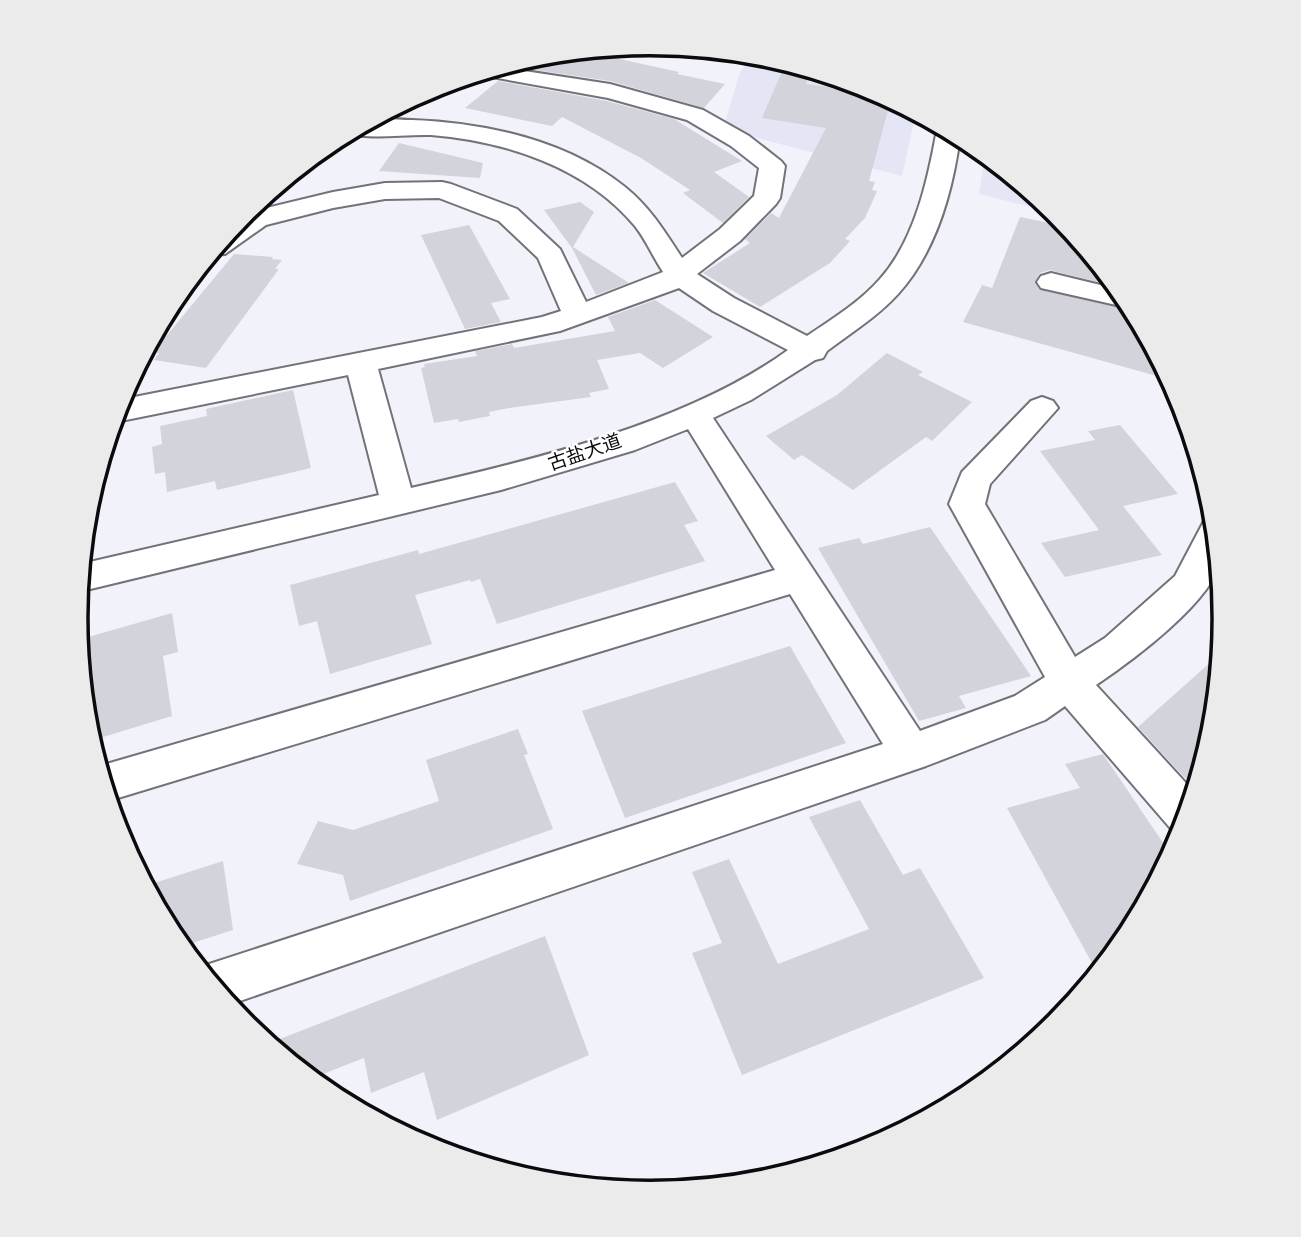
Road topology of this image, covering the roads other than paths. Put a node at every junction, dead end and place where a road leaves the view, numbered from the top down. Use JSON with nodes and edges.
{"nodes":[{"id":1,"x":507,"y":75,"type":"edge"},
{"id":2,"x":378,"y":127,"type":"edge"},
{"id":3,"x":947,"y":141,"type":"edge"},
{"id":4,"x":253,"y":221,"type":"edge"},
{"id":5,"x":680,"y":273,"type":"junction"},
{"id":6,"x":1051,"y":282,"type":"dead end"},
{"id":7,"x":1111,"y":297,"type":"edge"},
{"id":8,"x":577,"y":314,"type":"junction"},
{"id":9,"x":812,"y":351,"type":"junction"},
{"id":10,"x":361,"y":363,"type":"junction"},
{"id":11,"x":129,"y":408,"type":"edge"},
{"id":12,"x":1042,"y":408,"type":"dead end"},
{"id":13,"x":695,"y":415,"type":"junction"},
{"id":14,"x":398,"y":503,"type":"junction"},
{"id":15,"x":1208,"y":547,"type":"edge"},
{"id":16,"x":90,"y":576,"type":"edge"},
{"id":17,"x":797,"y":578,"type":"junction"},
{"id":18,"x":1069,"y":682,"type":"junction"},
{"id":19,"x":911,"y":753,"type":"junction"},
{"id":20,"x":112,"y":781,"type":"edge"},
{"id":21,"x":1180,"y":807,"type":"edge"},
{"id":22,"x":222,"y":983,"type":"edge"}],
"edges":[{"from":1,"to":5,"type":"street"},
{"from":2,"to":5,"type":"street"},
{"from":3,"to":9,"type":"street","name":"古盐大道"},
{"from":4,"to":8,"type":"street"},
{"from":5,"to":8,"type":"street"},
{"from":5,"to":9,"type":"street"},
{"from":6,"to":7,"type":"street"},
{"from":8,"to":10,"type":"street"},
{"from":9,"to":13,"type":"street","name":"古盐大道"},
{"from":10,"to":11,"type":"street"},
{"from":10,"to":14,"type":"street"},
{"from":12,"to":18,"type":"street"},
{"from":13,"to":14,"type":"street","name":"古盐大道"},
{"from":13,"to":17,"type":"street"},
{"from":14,"to":16,"type":"street","name":"古盐大道"},
{"from":15,"to":18,"type":"street"},
{"from":17,"to":19,"type":"street"},
{"from":17,"to":20,"type":"street"},
{"from":18,"to":19,"type":"street"},
{"from":18,"to":21,"type":"street"},
{"from":19,"to":22,"type":"street"}]}
